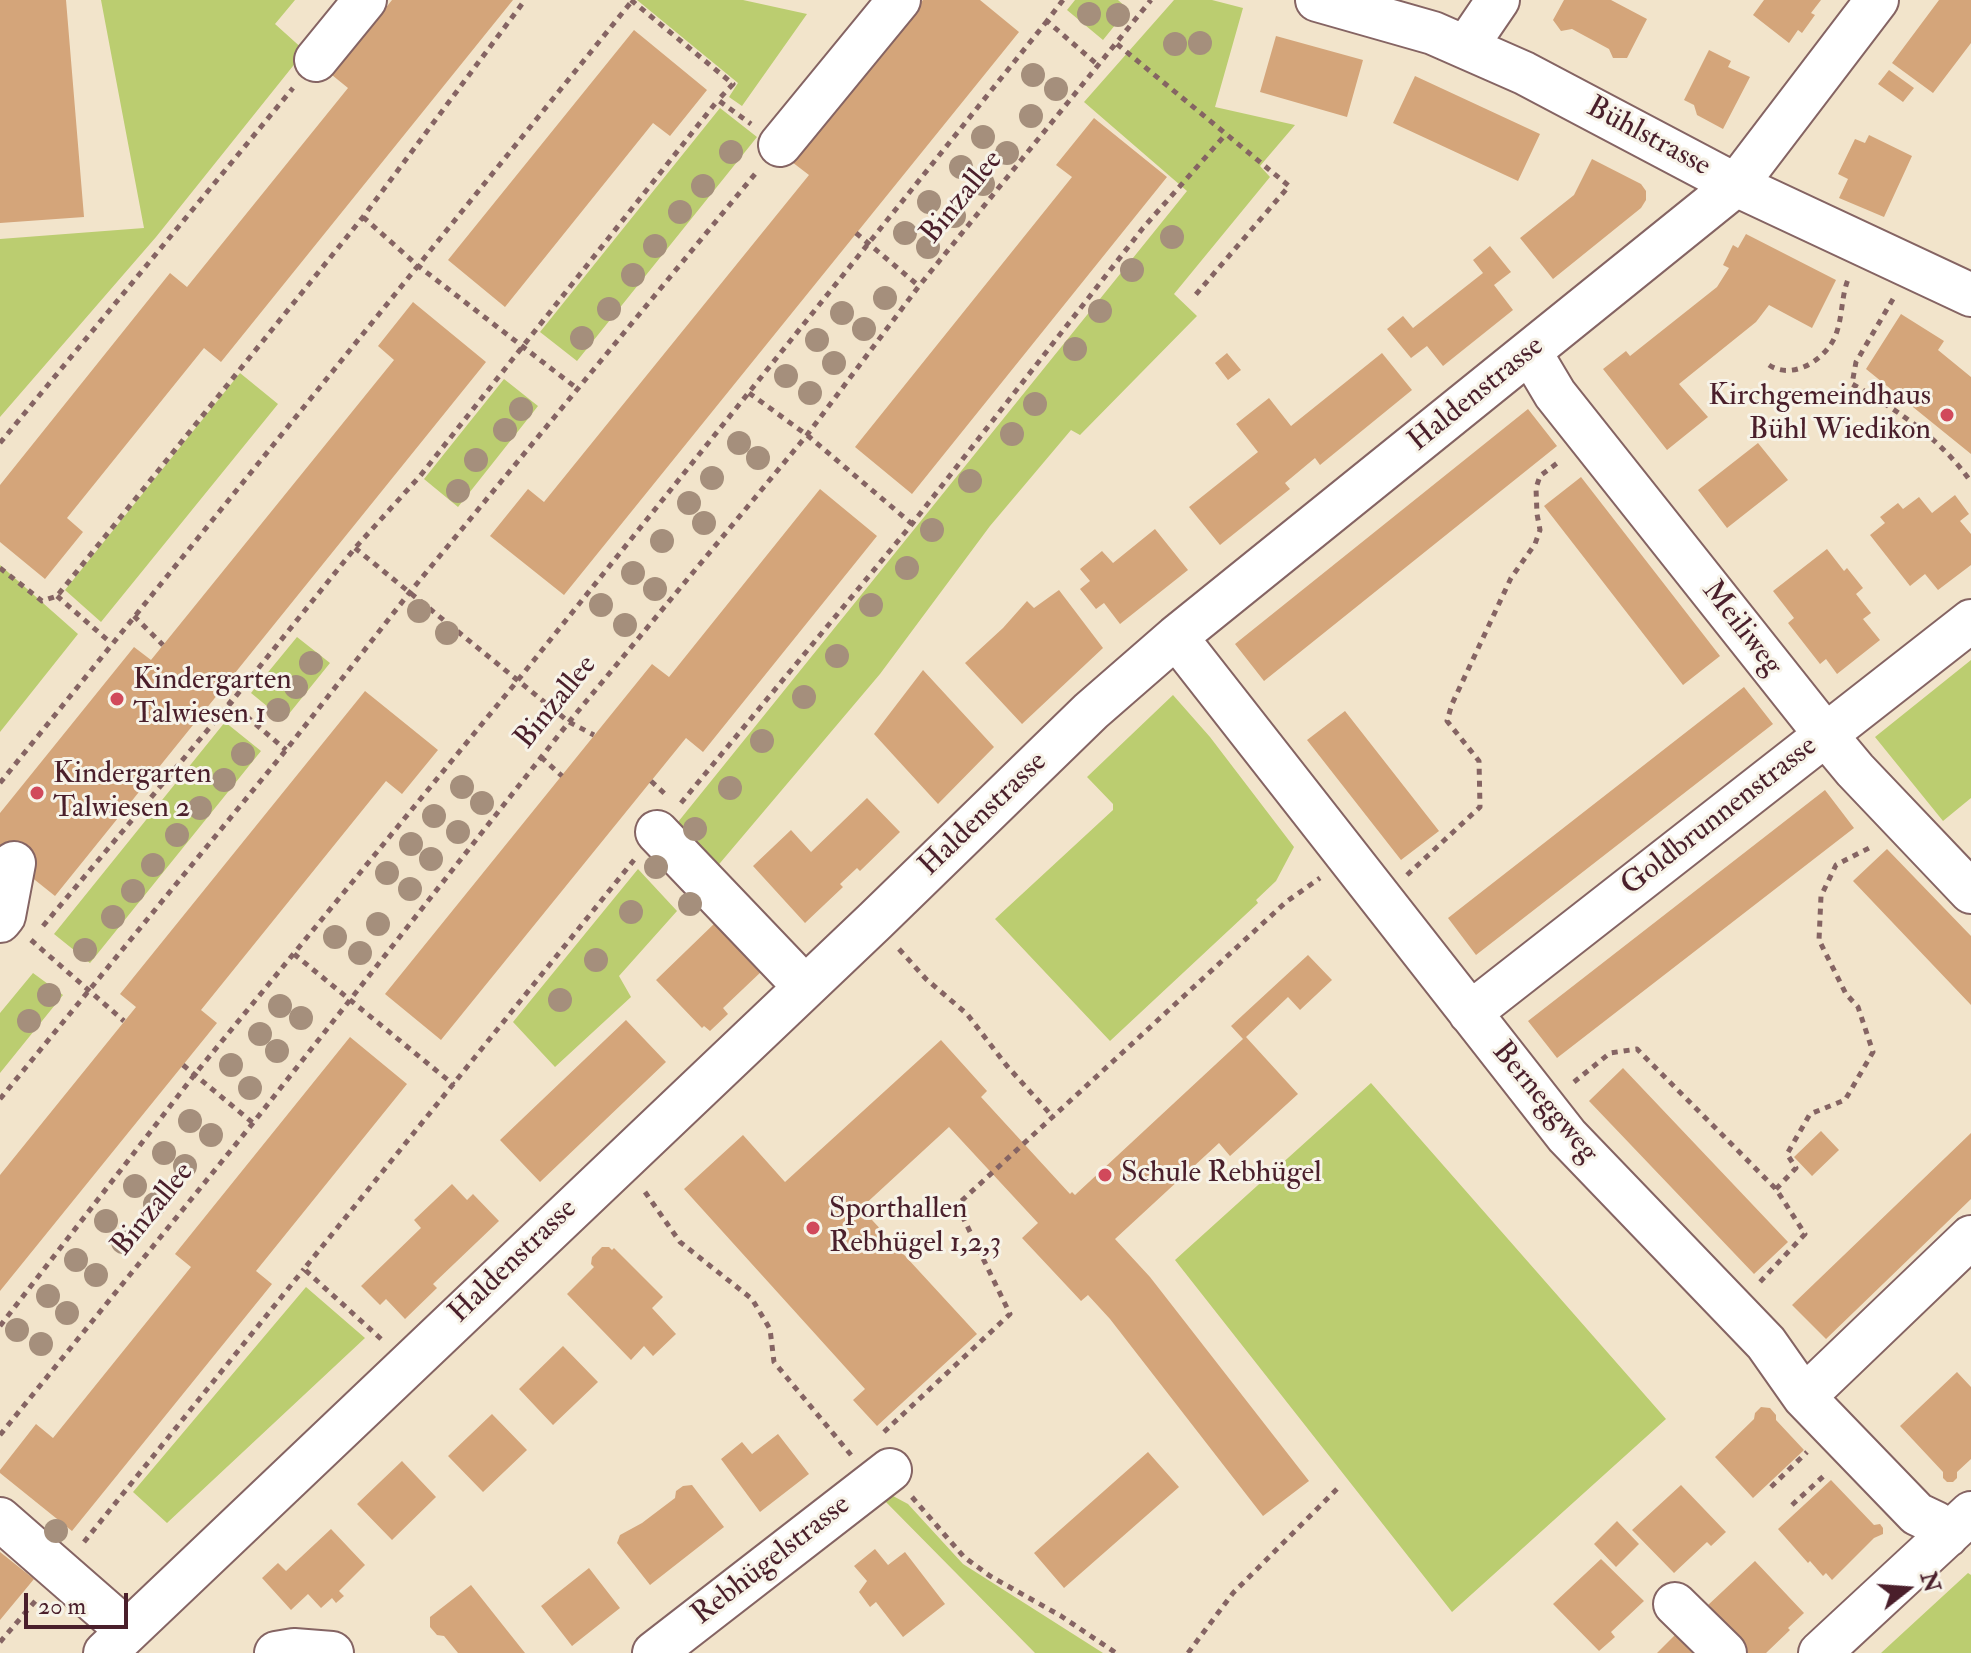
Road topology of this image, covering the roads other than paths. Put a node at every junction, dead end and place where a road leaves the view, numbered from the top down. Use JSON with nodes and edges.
{"nodes":[{"id":1,"x":365,"y":0,"type":"edge"},
{"id":2,"x":899,"y":0,"type":"edge"},
{"id":3,"x":1317,"y":0,"type":"edge"},
{"id":4,"x":1498,"y":0,"type":"edge"},
{"id":5,"x":1877,"y":0,"type":"edge"},
{"id":6,"x":1466,"y":47,"type":"junction"},
{"id":7,"x":316,"y":60,"type":"road end"},
{"id":8,"x":780,"y":145,"type":"road end"},
{"id":9,"x":1736,"y":185,"type":"junction"},
{"id":10,"x":1971,"y":295,"type":"edge"},
{"id":11,"x":1530,"y":352,"type":"junction"},
{"id":12,"x":1971,"y":621,"type":"edge"},
{"id":13,"x":1176,"y":637,"type":"junction"},
{"id":14,"x":1825,"y":734,"type":"junction"},
{"id":15,"x":660,"y":822,"type":"road end"},
{"id":16,"x":14,"y":863,"type":"dead end"},
{"id":17,"x":1971,"y":892,"type":"edge"},
{"id":18,"x":12,"y":926,"type":"edge"},
{"id":19,"x":805,"y":987,"type":"junction"},
{"id":20,"x":1470,"y":1013,"type":"junction"},
{"id":21,"x":1971,"y":1237,"type":"edge"},
{"id":22,"x":1804,"y":1397,"type":"junction"},
{"id":23,"x":879,"y":1458,"type":"road end"},
{"id":24,"x":0,"y":1519,"type":"edge"},
{"id":25,"x":1959,"y":1525,"type":"edge"},
{"id":26,"x":1675,"y":1604,"type":"dead end"},
{"id":27,"x":116,"y":1642,"type":"edge"},
{"id":28,"x":276,"y":1653,"type":"edge"},
{"id":29,"x":332,"y":1653,"type":"edge"},
{"id":30,"x":654,"y":1653,"type":"edge"},
{"id":31,"x":1725,"y":1653,"type":"edge"},
{"id":32,"x":1820,"y":1653,"type":"edge"}],
"edges":[{"from":1,"to":7,"type":"street"},
{"from":2,"to":8,"type":"street"},
{"from":3,"to":6,"type":"street","name":"Bühlstrasse"},
{"from":4,"to":6,"type":"street"},
{"from":5,"to":9,"type":"street","name":"Haldenstrasse"},
{"from":6,"to":9,"type":"street","name":"Bühlstrasse"},
{"from":9,"to":10,"type":"street","name":"Bühlstrasse"},
{"from":9,"to":11,"type":"street","name":"Haldenstrasse"},
{"from":11,"to":13,"type":"street","name":"Haldenstrasse"},
{"from":11,"to":14,"type":"street","name":"Meiliweg"},
{"from":12,"to":14,"type":"street","name":"Goldbrunnenstrasse"},
{"from":13,"to":19,"type":"street","name":"Haldenstrasse"},
{"from":13,"to":20,"type":"street","name":"Berneggweg"},
{"from":14,"to":17,"type":"street","name":"Meiliweg"},
{"from":14,"to":20,"type":"street","name":"Goldbrunnenstrasse"},
{"from":15,"to":19,"type":"street"},
{"from":16,"to":18,"type":"street"},
{"from":19,"to":27,"type":"street","name":"Haldenstrasse"},
{"from":20,"to":22,"type":"street","name":"Berneggweg"},
{"from":21,"to":22,"type":"street"},
{"from":22,"to":25,"type":"street","name":"Berneggweg"},
{"from":23,"to":30,"type":"street","name":"Rebhügelstrasse"},
{"from":24,"to":27,"type":"street"},
{"from":25,"to":32,"type":"street"},
{"from":26,"to":31,"type":"street"},
{"from":28,"to":29,"type":"street"}]}
